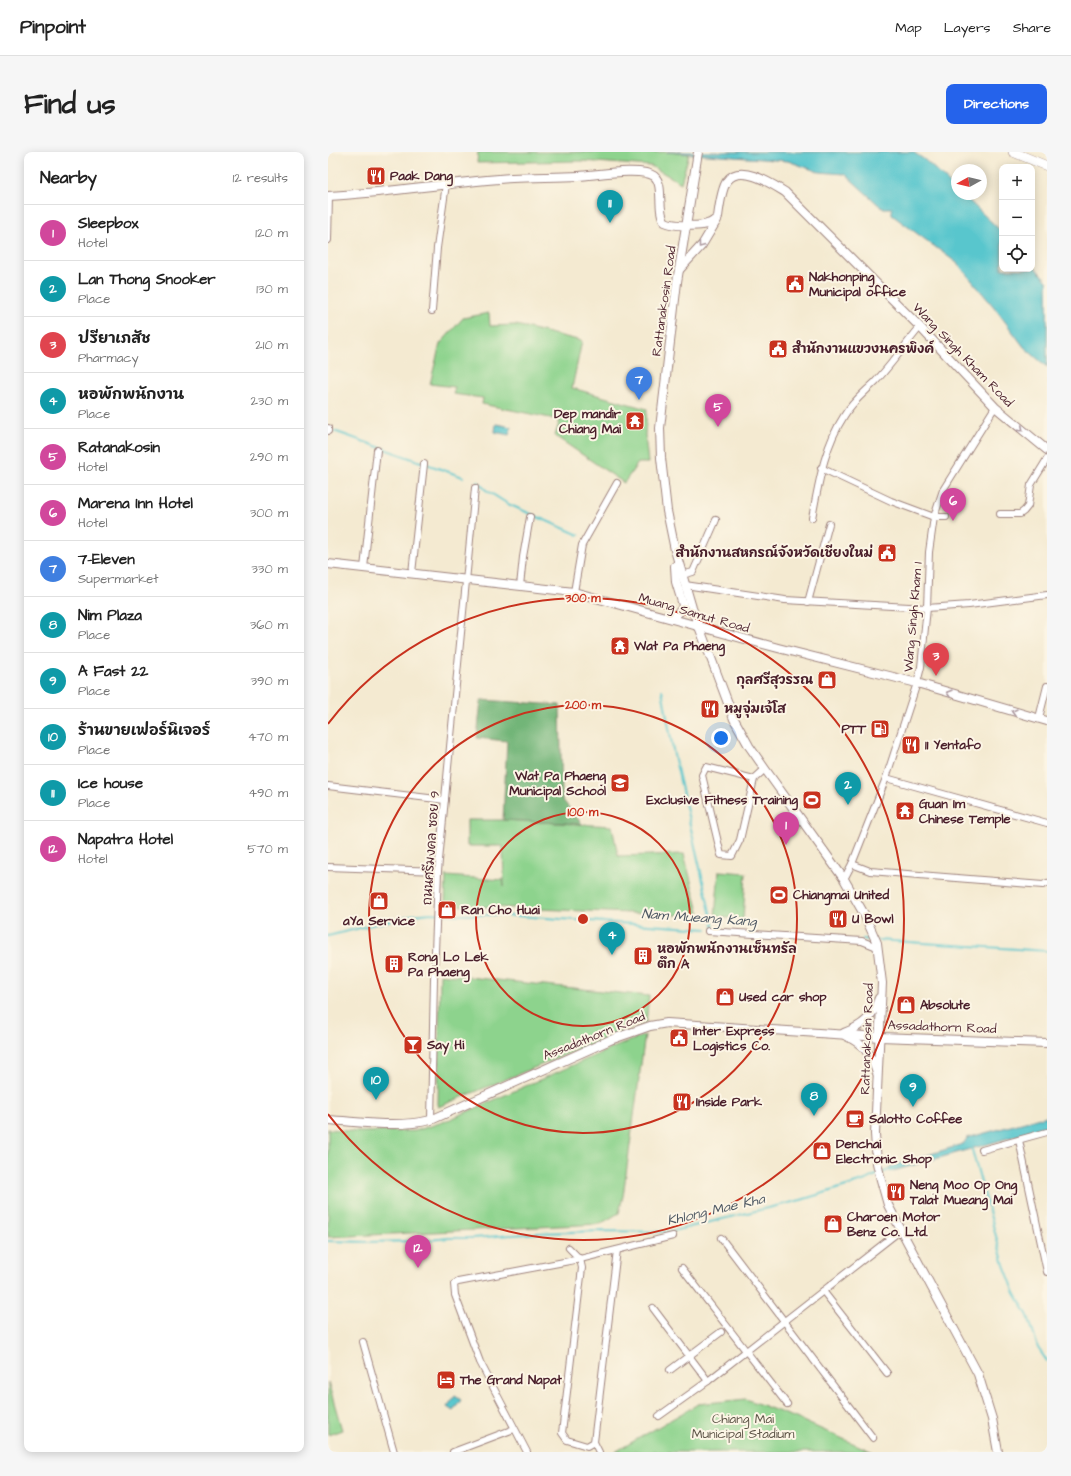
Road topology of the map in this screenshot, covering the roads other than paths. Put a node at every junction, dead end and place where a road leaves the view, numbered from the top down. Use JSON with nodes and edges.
{"nodes":[{"id":1,"x":698,"y":152,"type":"edge"},
{"id":2,"x":1013,"y":152,"type":"edge"},
{"id":3,"x":1047,"y":166,"type":"edge"},
{"id":4,"x":446,"y":184,"type":"junction"},
{"id":5,"x":329,"y":196,"type":"edge"},
{"id":6,"x":718,"y":217,"type":"junction"},
{"id":7,"x":687,"y":225,"type":"junction"},
{"id":8,"x":328,"y":240,"type":"edge"},
{"id":9,"x":679,"y":270,"type":"junction"},
{"id":10,"x":432,"y":311,"type":"dead end"},
{"id":11,"x":920,"y":327,"type":"junction"},
{"id":12,"x":995,"y":407,"type":"junction"},
{"id":13,"x":377,"y":450,"type":"dead end"},
{"id":14,"x":1047,"y":450,"type":"edge"},
{"id":15,"x":1047,"y":459,"type":"edge"},
{"id":16,"x":424,"y":464,"type":"dead end"},
{"id":17,"x":821,"y":468,"type":"junction"},
{"id":18,"x":617,"y":483,"type":"dead end"},
{"id":19,"x":475,"y":488,"type":"dead end"},
{"id":20,"x":1000,"y":514,"type":"dead end"},
{"id":21,"x":530,"y":516,"type":"dead end"},
{"id":22,"x":934,"y":517,"type":"junction"},
{"id":23,"x":946,"y":517,"type":"dead end"},
{"id":24,"x":812,"y":518,"type":"dead end"},
{"id":25,"x":716,"y":520,"type":"dead end"},
{"id":26,"x":829,"y":524,"type":"dead end"},
{"id":27,"x":675,"y":550,"type":"junction"},
{"id":28,"x":328,"y":564,"type":"edge"},
{"id":29,"x":364,"y":568,"type":"junction"},
{"id":30,"x":412,"y":574,"type":"junction"},
{"id":31,"x":682,"y":576,"type":"junction"},
{"id":32,"x":466,"y":580,"type":"junction"},
{"id":33,"x":685,"y":585,"type":"junction"},
{"id":34,"x":520,"y":586,"type":"junction"},
{"id":35,"x":574,"y":592,"type":"junction"},
{"id":36,"x":1047,"y":595,"type":"edge"},
{"id":37,"x":808,"y":602,"type":"junction"},
{"id":38,"x":927,"y":608,"type":"junction"},
{"id":39,"x":668,"y":617,"type":"junction"},
{"id":40,"x":699,"y":626,"type":"junction"},
{"id":41,"x":917,"y":683,"type":"junction"},
{"id":42,"x":1047,"y":686,"type":"edge"},
{"id":43,"x":1043,"y":720,"type":"edge"},
{"id":44,"x":765,"y":769,"type":"junction"},
{"id":45,"x":886,"y":778,"type":"junction"},
{"id":46,"x":754,"y":779,"type":"junction"},
{"id":47,"x":328,"y":786,"type":"edge"},
{"id":48,"x":445,"y":800,"type":"junction"},
{"id":49,"x":1047,"y":823,"type":"edge"},
{"id":50,"x":852,"y":864,"type":"junction"},
{"id":51,"x":328,"y":867,"type":"edge"},
{"id":52,"x":438,"y":871,"type":"junction"},
{"id":53,"x":844,"y":879,"type":"junction"},
{"id":54,"x":1047,"y":883,"type":"edge"},
{"id":55,"x":708,"y":931,"type":"dead end"},
{"id":56,"x":877,"y":945,"type":"junction"},
{"id":57,"x":882,"y":987,"type":"junction"},
{"id":58,"x":841,"y":1034,"type":"junction"},
{"id":59,"x":880,"y":1037,"type":"junction"},
{"id":60,"x":1047,"y":1043,"type":"edge"},
{"id":61,"x":878,"y":1077,"type":"junction"},
{"id":62,"x":328,"y":1120,"type":"edge"},
{"id":63,"x":431,"y":1120,"type":"junction"},
{"id":64,"x":1047,"y":1132,"type":"edge"},
{"id":65,"x":1020,"y":1140,"type":"junction"},
{"id":66,"x":982,"y":1150,"type":"dead end"},
{"id":67,"x":901,"y":1230,"type":"junction"},
{"id":68,"x":673,"y":1236,"type":"dead end"},
{"id":69,"x":720,"y":1238,"type":"dead end"},
{"id":70,"x":569,"y":1248,"type":"dead end"},
{"id":71,"x":617,"y":1250,"type":"junction"},
{"id":72,"x":580,"y":1259,"type":"junction"},
{"id":73,"x":682,"y":1268,"type":"dead end"},
{"id":74,"x":1047,"y":1272,"type":"edge"},
{"id":75,"x":823,"y":1291,"type":"junction"},
{"id":76,"x":653,"y":1308,"type":"dead end"},
{"id":77,"x":784,"y":1321,"type":"junction"},
{"id":78,"x":721,"y":1332,"type":"dead end"},
{"id":79,"x":363,"y":1342,"type":"dead end"},
{"id":80,"x":746,"y":1351,"type":"junction"},
{"id":81,"x":689,"y":1356,"type":"junction"},
{"id":82,"x":670,"y":1370,"type":"dead end"},
{"id":83,"x":887,"y":1373,"type":"dead end"},
{"id":84,"x":708,"y":1382,"type":"junction"},
{"id":85,"x":787,"y":1404,"type":"dead end"},
{"id":86,"x":660,"y":1416,"type":"dead end"},
{"id":87,"x":514,"y":1429,"type":"junction"},
{"id":88,"x":873,"y":1438,"type":"dead end"},
{"id":89,"x":594,"y":1442,"type":"junction"},
{"id":90,"x":468,"y":1449,"type":"edge"},
{"id":91,"x":394,"y":1452,"type":"edge"},
{"id":92,"x":453,"y":1452,"type":"edge"},
{"id":93,"x":526,"y":1452,"type":"edge"},
{"id":94,"x":599,"y":1452,"type":"edge"},
{"id":95,"x":998,"y":1452,"type":"edge"}],
"edges":[{"from":1,"to":7,"type":"street","name":"Rattanakosin Road"},
{"from":2,"to":3,"type":"main road"},
{"from":4,"to":5,"type":"street"},
{"from":4,"to":7,"type":"street"},
{"from":4,"to":10,"type":"street"},
{"from":5,"to":8,"type":"street"},
{"from":6,"to":7,"type":"street"},
{"from":6,"to":9,"type":"street","one_way":true},
{"from":6,"to":11,"type":"street","name":"Wang Singh Kham Road"},
{"from":7,"to":9,"type":"street","name":"Rattanakosin Road"},
{"from":9,"to":27,"type":"street","name":"Rattanakosin Road"},
{"from":11,"to":12,"type":"street","name":"Wang Singh Kham Road"},
{"from":11,"to":17,"type":"street"},
{"from":12,"to":14,"type":"street","name":"Wang Singh Kham Road","one_way":true},
{"from":12,"to":22,"type":"street","name":"Wang Singh Kham 1"},
{"from":13,"to":29,"type":"street"},
{"from":15,"to":20,"type":"street"},
{"from":16,"to":30,"type":"street"},
{"from":17,"to":22,"type":"street"},
{"from":17,"to":24,"type":"street"},
{"from":18,"to":35,"type":"street"},
{"from":19,"to":32,"type":"street","name":"ถนนศรีมงคล ซอย 9"},
{"from":21,"to":34,"type":"street"},
{"from":22,"to":23,"type":"street"},
{"from":22,"to":38,"type":"street","name":"Wang Singh Kham 1"},
{"from":25,"to":31,"type":"street"},
{"from":26,"to":37,"type":"street"},
{"from":27,"to":31,"type":"street","name":"Rattanakosin Road"},
{"from":27,"to":39,"type":"street"},
{"from":28,"to":29,"type":"street","name":"Muang Samut Road"},
{"from":29,"to":30,"type":"street","name":"Muang Samut Road"},
{"from":30,"to":32,"type":"street","name":"Muang Samut Road"},
{"from":31,"to":33,"type":"street","name":"Rattanakosin Road"},
{"from":32,"to":34,"type":"street","name":"Muang Samut Road"},
{"from":32,"to":48,"type":"street","name":"ถนนศรีมงคล ซอย 9"},
{"from":33,"to":37,"type":"street"},
{"from":33,"to":40,"type":"street","name":"Rattanakosin Road"},
{"from":34,"to":35,"type":"street","name":"Muang Samut Road"},
{"from":35,"to":39,"type":"street","name":"Muang Samut Road"},
{"from":36,"to":38,"type":"street"},
{"from":37,"to":38,"type":"street"},
{"from":38,"to":41,"type":"street","name":"Wang Singh Kham 1"},
{"from":39,"to":40,"type":"street","name":"Muang Samut Road"},
{"from":40,"to":41,"type":"street","name":"Muang Samut Road"},
{"from":40,"to":44,"type":"street","name":"Rattanakosin Road"},
{"from":43,"to":41,"type":"street","name":"Muang Samut Road","one_way":true},
{"from":41,"to":45,"type":"street","name":"Wang Singh Kham 1"},
{"from":42,"to":43,"type":"street"},
{"from":44,"to":46,"type":"street"},
{"from":44,"to":53,"type":"street","name":"Rattanakosin Road"},
{"from":45,"to":49,"type":"street"},
{"from":45,"to":50,"type":"street","name":"Wang Singh Kham 1"},
{"from":46,"to":46,"type":"street"},
{"from":47,"to":48,"type":"street"},
{"from":48,"to":52,"type":"street","name":"ถนนศรีมงคล ซอย 9"},
{"from":50,"to":53,"type":"street","name":"Wang Singh Kham 1"},
{"from":50,"to":54,"type":"street"},
{"from":51,"to":52,"type":"street"},
{"from":52,"to":63,"type":"street","name":"ถนนศรีมงคล ซอย 9"},
{"from":53,"to":56,"type":"street","name":"Rattanakosin Road"},
{"from":55,"to":56,"type":"street"},
{"from":56,"to":57,"type":"street","name":"Rattanakosin Road"},
{"from":57,"to":58,"type":"street"},
{"from":57,"to":59,"type":"street","name":"Rattanakosin Road"},
{"from":58,"to":59,"type":"street","name":"Assadathorn Road"},
{"from":58,"to":61,"type":"street"},
{"from":58,"to":63,"type":"street","name":"Assadathorn Road"},
{"from":59,"to":60,"type":"street","name":"Assadathorn Road"},
{"from":59,"to":61,"type":"street","name":"Rattanakosin Road"},
{"from":61,"to":67,"type":"street","name":"Rattanakosin Road"},
{"from":62,"to":63,"type":"street","name":"Assadathorn Road"},
{"from":64,"to":65,"type":"street"},
{"from":65,"to":66,"type":"street"},
{"from":65,"to":74,"type":"street"},
{"from":67,"to":75,"type":"street"},
{"from":67,"to":95,"type":"street"},
{"from":68,"to":71,"type":"street"},
{"from":69,"to":77,"type":"street"},
{"from":70,"to":72,"type":"street"},
{"from":71,"to":72,"type":"street"},
{"from":71,"to":89,"type":"street"},
{"from":72,"to":87,"type":"street"},
{"from":72,"to":89,"type":"street"},
{"from":73,"to":80,"type":"street"},
{"from":75,"to":77,"type":"street"},
{"from":75,"to":83,"type":"street"},
{"from":76,"to":81,"type":"street"},
{"from":77,"to":80,"type":"street"},
{"from":77,"to":88,"type":"street"},
{"from":78,"to":81,"type":"street"},
{"from":79,"to":91,"type":"street"},
{"from":80,"to":84,"type":"street"},
{"from":80,"to":85,"type":"street"},
{"from":81,"to":82,"type":"street"},
{"from":81,"to":84,"type":"street"},
{"from":84,"to":86,"type":"street"},
{"from":87,"to":90,"type":"street"},
{"from":87,"to":93,"type":"street"},
{"from":89,"to":94,"type":"street"},
{"from":90,"to":92,"type":"street"}]}
